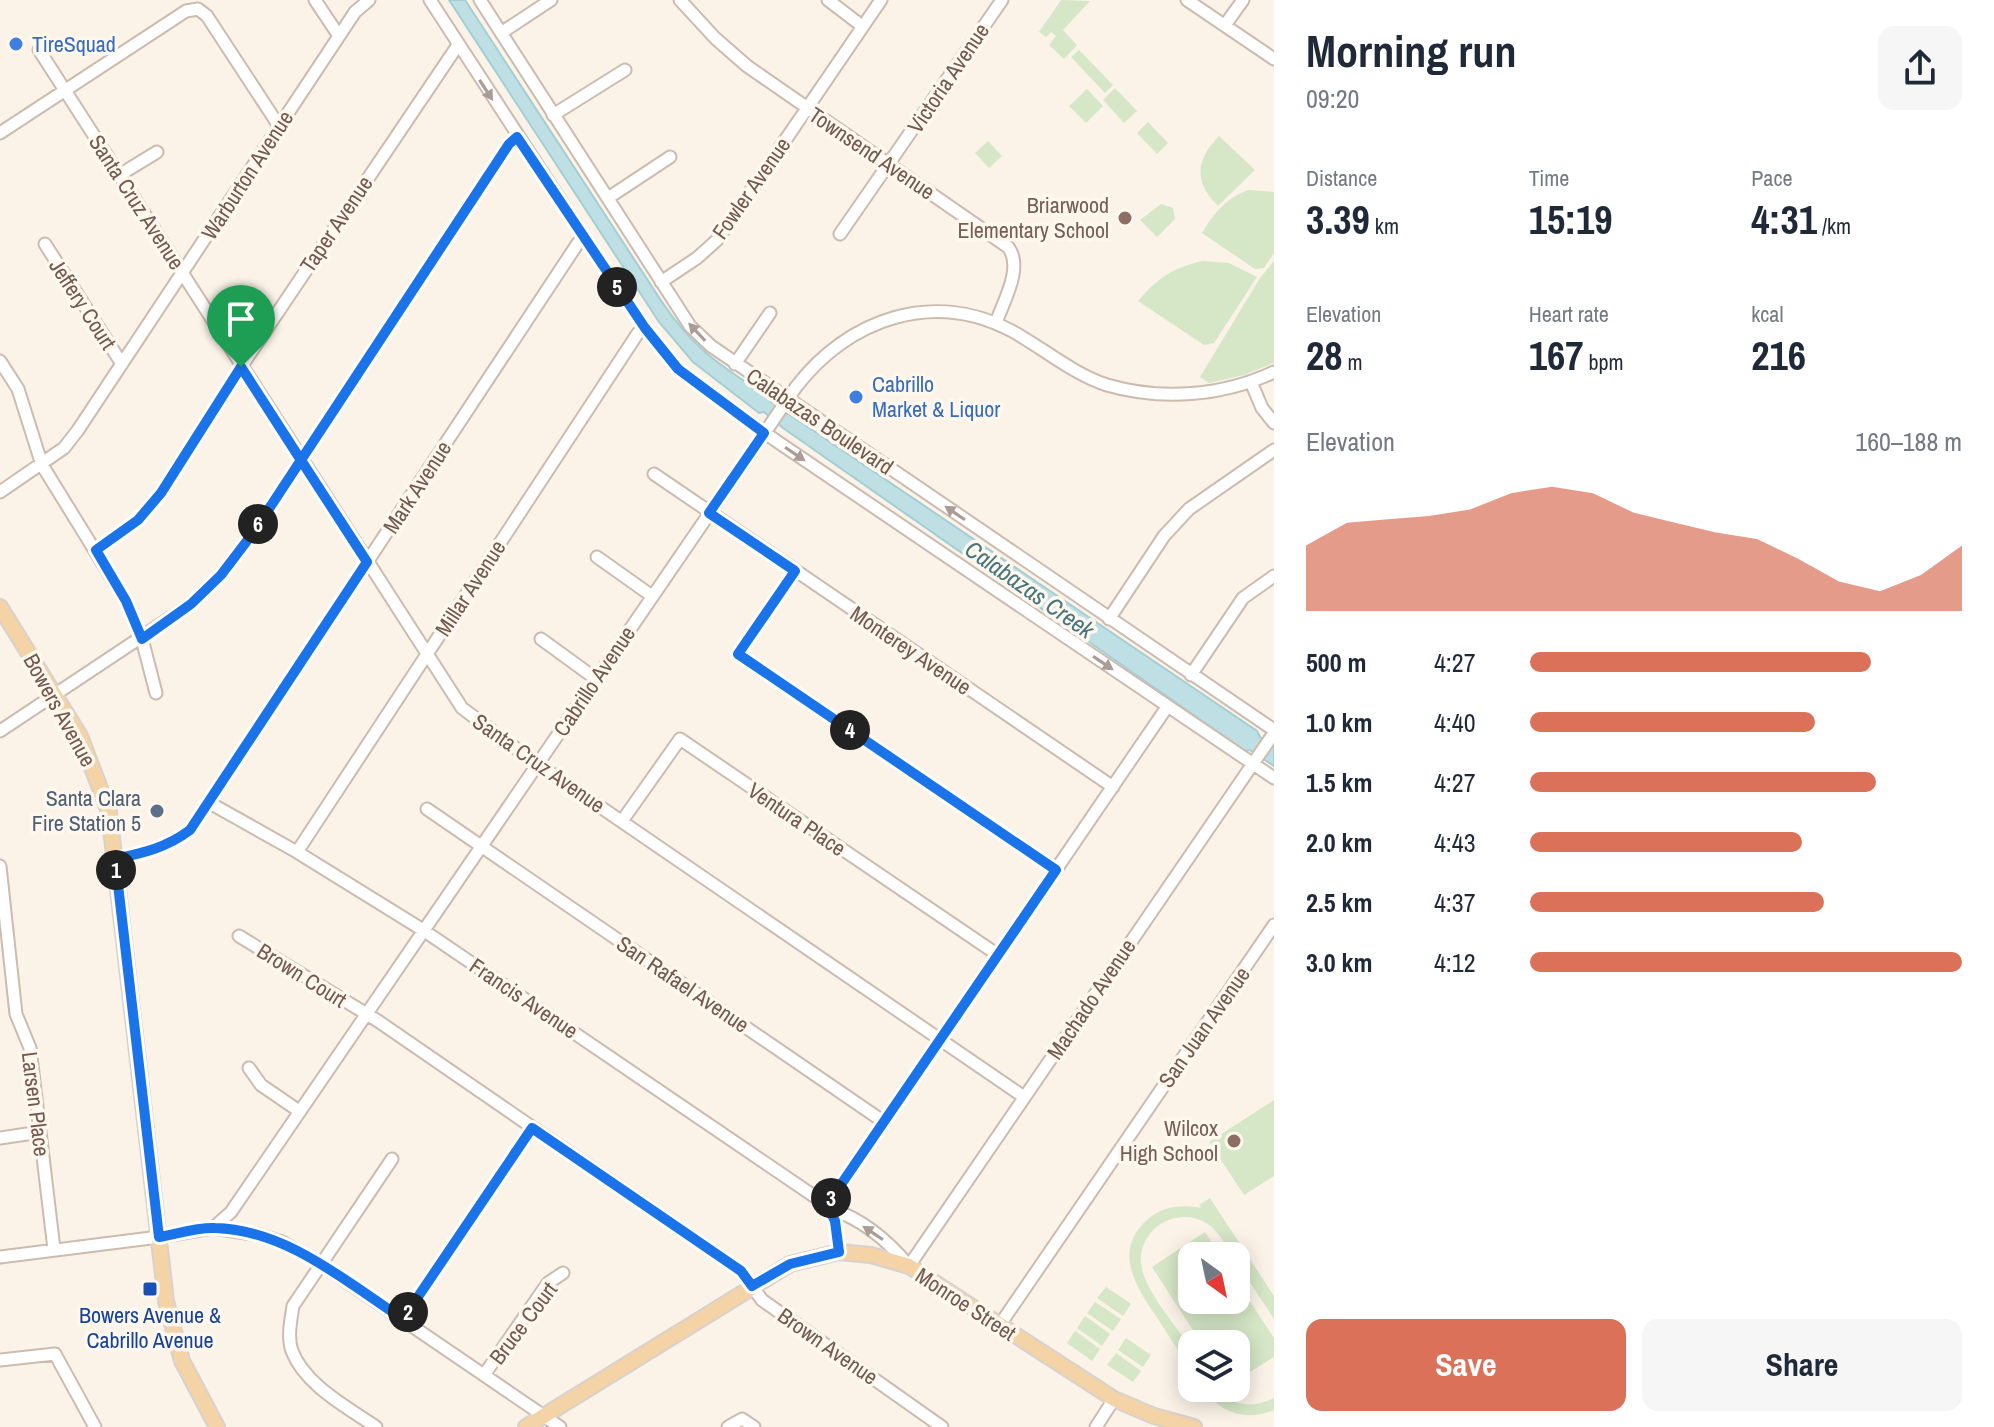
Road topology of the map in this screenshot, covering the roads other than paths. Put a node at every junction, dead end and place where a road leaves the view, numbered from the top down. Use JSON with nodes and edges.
{"nodes":[{"id":1,"x":315,"y":0,"type":"edge"},
{"id":2,"x":369,"y":0,"type":"edge"},
{"id":3,"x":430,"y":0,"type":"edge"},
{"id":4,"x":480,"y":0,"type":"edge"},
{"id":5,"x":551,"y":0,"type":"edge"},
{"id":6,"x":680,"y":0,"type":"edge"},
{"id":7,"x":828,"y":0,"type":"edge"},
{"id":8,"x":881,"y":0,"type":"edge"},
{"id":9,"x":1002,"y":0,"type":"edge"},
{"id":10,"x":1187,"y":0,"type":"edge"},
{"id":11,"x":1243,"y":0,"type":"edge"},
{"id":12,"x":1225,"y":25,"type":"junction"},
{"id":13,"x":862,"y":26,"type":"junction"},
{"id":14,"x":501,"y":33,"type":"junction"},
{"id":15,"x":339,"y":36,"type":"junction"},
{"id":16,"x":458,"y":45,"type":"junction"},
{"id":17,"x":39,"y":50,"type":"dead end"},
{"id":18,"x":1274,"y":59,"type":"edge"},
{"id":19,"x":625,"y":70,"type":"dead end"},
{"id":20,"x":65,"y":91,"type":"junction"},
{"id":21,"x":807,"y":108,"type":"junction"},
{"id":22,"x":553,"y":115,"type":"junction"},
{"id":23,"x":279,"y":126,"type":"junction"},
{"id":24,"x":0,"y":133,"type":"edge"},
{"id":25,"x":517,"y":137,"type":"junction"},
{"id":26,"x":157,"y":152,"type":"dead end"},
{"id":27,"x":670,"y":157,"type":"dead end"},
{"id":28,"x":889,"y":165,"type":"junction"},
{"id":29,"x":121,"y":174,"type":"junction"},
{"id":30,"x":608,"y":198,"type":"junction"},
{"id":31,"x":840,"y":234,"type":"dead end"},
{"id":32,"x":585,"y":238,"type":"junction"},
{"id":33,"x":45,"y":244,"type":"dead end"},
{"id":34,"x":183,"y":273,"type":"junction"},
{"id":35,"x":661,"y":282,"type":"junction"},
{"id":36,"x":770,"y":313,"type":"dead end"},
{"id":37,"x":996,"y":323,"type":"junction"},
{"id":38,"x":645,"y":328,"type":"junction"},
{"id":39,"x":0,"y":361,"type":"edge"},
{"id":40,"x":122,"y":364,"type":"junction"},
{"id":41,"x":735,"y":364,"type":"junction"},
{"id":42,"x":241,"y":367,"type":"junction"},
{"id":43,"x":1274,"y":372,"type":"edge"},
{"id":44,"x":1251,"y":382,"type":"junction"},
{"id":45,"x":781,"y":409,"type":"junction"},
{"id":46,"x":1274,"y":423,"type":"edge"},
{"id":47,"x":764,"y":433,"type":"junction"},
{"id":48,"x":1274,"y":450,"type":"edge"},
{"id":49,"x":301,"y":459,"type":"junction"},
{"id":50,"x":42,"y":465,"type":"junction"},
{"id":51,"x":654,"y":474,"type":"dead end"},
{"id":52,"x":0,"y":492,"type":"edge"},
{"id":53,"x":709,"y":513,"type":"junction"},
{"id":54,"x":96,"y":550,"type":"junction"},
{"id":55,"x":597,"y":557,"type":"dead end"},
{"id":56,"x":367,"y":562,"type":"junction"},
{"id":57,"x":795,"y":571,"type":"junction"},
{"id":58,"x":1274,"y":576,"type":"edge"},
{"id":59,"x":652,"y":596,"type":"junction"},
{"id":60,"x":0,"y":607,"type":"edge"},
{"id":61,"x":1109,"y":619,"type":"junction"},
{"id":62,"x":142,"y":639,"type":"junction"},
{"id":63,"x":541,"y":639,"type":"dead end"},
{"id":64,"x":426,"y":654,"type":"junction"},
{"id":65,"x":1191,"y":675,"type":"junction"},
{"id":66,"x":596,"y":679,"type":"junction"},
{"id":67,"x":156,"y":693,"type":"dead end"},
{"id":68,"x":56,"y":694,"type":"junction"},
{"id":69,"x":1167,"y":707,"type":"junction"},
{"id":70,"x":0,"y":731,"type":"edge"},
{"id":71,"x":1272,"y":735,"type":"edge"},
{"id":72,"x":1256,"y":760,"type":"junction"},
{"id":73,"x":538,"y":764,"type":"junction"},
{"id":74,"x":1274,"y":778,"type":"edge"},
{"id":75,"x":1113,"y":787,"type":"junction"},
{"id":76,"x":208,"y":802,"type":"junction"},
{"id":77,"x":427,"y":809,"type":"dead end"},
{"id":78,"x":622,"y":821,"type":"junction"},
{"id":79,"x":481,"y":847,"type":"junction"},
{"id":80,"x":297,"y":852,"type":"junction"},
{"id":81,"x":115,"y":859,"type":"junction"},
{"id":82,"x":0,"y":866,"type":"edge"},
{"id":83,"x":1056,"y":870,"type":"junction"},
{"id":84,"x":1274,"y":925,"type":"edge"},
{"id":85,"x":423,"y":930,"type":"junction"},
{"id":86,"x":239,"y":936,"type":"dead end"},
{"id":87,"x":998,"y":955,"type":"junction"},
{"id":88,"x":366,"y":1014,"type":"junction"},
{"id":89,"x":941,"y":1038,"type":"junction"},
{"id":90,"x":249,"y":1068,"type":"dead end"},
{"id":91,"x":1024,"y":1097,"type":"junction"},
{"id":92,"x":299,"y":1111,"type":"junction"},
{"id":93,"x":884,"y":1122,"type":"junction"},
{"id":94,"x":532,"y":1128,"type":"junction"},
{"id":95,"x":40,"y":1132,"type":"junction"},
{"id":96,"x":0,"y":1138,"type":"edge"},
{"id":97,"x":392,"y":1159,"type":"dead end"},
{"id":98,"x":829,"y":1207,"type":"junction"},
{"id":99,"x":213,"y":1228,"type":"junction"},
{"id":100,"x":159,"y":1237,"type":"junction"},
{"id":101,"x":54,"y":1249,"type":"junction"},
{"id":102,"x":839,"y":1252,"type":"junction"},
{"id":103,"x":0,"y":1257,"type":"edge"},
{"id":104,"x":321,"y":1264,"type":"junction"},
{"id":105,"x":909,"y":1266,"type":"junction"},
{"id":106,"x":563,"y":1273,"type":"dead end"},
{"id":107,"x":752,"y":1286,"type":"junction"},
{"id":108,"x":403,"y":1319,"type":"junction"},
{"id":109,"x":999,"y":1326,"type":"junction"},
{"id":110,"x":0,"y":1360,"type":"edge"},
{"id":111,"x":484,"y":1375,"type":"junction"},
{"id":112,"x":1114,"y":1399,"type":"junction"},
{"id":113,"x":543,"y":1416,"type":"junction"},
{"id":114,"x":95,"y":1427,"type":"edge"},
{"id":115,"x":217,"y":1427,"type":"edge"},
{"id":116,"x":376,"y":1427,"type":"edge"},
{"id":117,"x":526,"y":1427,"type":"edge"},
{"id":118,"x":560,"y":1427,"type":"edge"},
{"id":119,"x":728,"y":1427,"type":"edge"},
{"id":120,"x":754,"y":1427,"type":"edge"},
{"id":121,"x":942,"y":1427,"type":"edge"},
{"id":122,"x":1096,"y":1427,"type":"edge"},
{"id":123,"x":1194,"y":1427,"type":"edge"}],
"edges":[{"from":1,"to":15,"type":"street"},
{"from":2,"to":15,"type":"street","name":"Warburton Avenue"},
{"from":3,"to":16,"type":"street","name":"Calabazas Boulevard"},
{"from":4,"to":14,"type":"street","name":"Calabazas Boulevard"},
{"from":5,"to":14,"type":"street"},
{"from":6,"to":21,"type":"street","name":"Townsend Avenue"},
{"from":7,"to":13,"type":"street"},
{"from":8,"to":13,"type":"street","name":"Fowler Avenue"},
{"from":9,"to":28,"type":"street","name":"Victoria Avenue"},
{"from":10,"to":12,"type":"street"},
{"from":11,"to":12,"type":"street"},
{"from":12,"to":18,"type":"street"},
{"from":13,"to":21,"type":"street","name":"Fowler Avenue"},
{"from":14,"to":22,"type":"street","name":"Calabazas Boulevard"},
{"from":15,"to":23,"type":"street","name":"Warburton Avenue"},
{"from":16,"to":25,"type":"street","name":"Calabazas Boulevard","one_way":true},
{"from":16,"to":42,"type":"street","name":"Taper Avenue"},
{"from":17,"to":20,"type":"street","name":"Santa Cruz Avenue"},
{"from":19,"to":22,"type":"street"},
{"from":20,"to":23,"type":"street"},
{"from":20,"to":24,"type":"street"},
{"from":20,"to":29,"type":"street","name":"Santa Cruz Avenue"},
{"from":21,"to":28,"type":"street","name":"Townsend Avenue"},
{"from":21,"to":35,"type":"street","name":"Fowler Avenue"},
{"from":22,"to":30,"type":"street","name":"Calabazas Boulevard"},
{"from":23,"to":34,"type":"street","name":"Warburton Avenue"},
{"from":25,"to":32,"type":"street","name":"Calabazas Boulevard"},
{"from":25,"to":49,"type":"street"},
{"from":26,"to":29,"type":"street"},
{"from":27,"to":30,"type":"street"},
{"from":28,"to":31,"type":"street","name":"Victoria Avenue"},
{"from":28,"to":37,"type":"street","name":"Townsend Avenue"},
{"from":29,"to":34,"type":"street","name":"Santa Cruz Avenue"},
{"from":30,"to":35,"type":"street","name":"Calabazas Boulevard"},
{"from":32,"to":38,"type":"street","name":"Calabazas Boulevard"},
{"from":32,"to":56,"type":"street","name":"Mark Avenue"},
{"from":33,"to":40,"type":"street","name":"Jeffery Court"},
{"from":34,"to":40,"type":"street","name":"Warburton Avenue"},
{"from":34,"to":42,"type":"street","name":"Santa Cruz Avenue"},
{"from":41,"to":35,"type":"street","name":"Calabazas Boulevard","one_way":true},
{"from":36,"to":41,"type":"street"},
{"from":37,"to":44,"type":"street","name":"Cabrillo Avenue"},
{"from":37,"to":45,"type":"street","name":"Cabrillo Avenue"},
{"from":38,"to":47,"type":"street","name":"Calabazas Boulevard"},
{"from":38,"to":64,"type":"street","name":"Millar Avenue"},
{"from":39,"to":50,"type":"street"},
{"from":40,"to":50,"type":"street","name":"Warburton Avenue"},
{"from":41,"to":45,"type":"street","name":"Calabazas Boulevard"},
{"from":42,"to":49,"type":"street","name":"Santa Cruz Avenue"},
{"from":42,"to":54,"type":"street","name":"Taper Avenue"},
{"from":43,"to":44,"type":"street","name":"Cabrillo Avenue"},
{"from":44,"to":46,"type":"street"},
{"from":45,"to":47,"type":"street","name":"Cabrillo Avenue"},
{"from":61,"to":45,"type":"street","name":"Calabazas Boulevard","one_way":true},
{"from":47,"to":53,"type":"street","name":"Cabrillo Avenue"},
{"from":47,"to":69,"type":"street","name":"Calabazas Boulevard","one_way":true},
{"from":48,"to":61,"type":"street"},
{"from":49,"to":56,"type":"street","name":"Santa Cruz Avenue"},
{"from":49,"to":62,"type":"street"},
{"from":50,"to":52,"type":"street","name":"Warburton Avenue"},
{"from":50,"to":54,"type":"street"},
{"from":51,"to":53,"type":"street","name":"Monterey Avenue"},
{"from":53,"to":57,"type":"street","name":"Monterey Avenue"},
{"from":53,"to":59,"type":"street","name":"Cabrillo Avenue"},
{"from":54,"to":62,"type":"street"},
{"from":55,"to":59,"type":"street"},
{"from":56,"to":64,"type":"street","name":"Santa Cruz Avenue"},
{"from":56,"to":76,"type":"street","name":"Mark Avenue"},
{"from":57,"to":75,"type":"street","name":"Monterey Avenue"},
{"from":57,"to":83,"type":"street"},
{"from":58,"to":65,"type":"street"},
{"from":59,"to":66,"type":"street","name":"Cabrillo Avenue"},
{"from":60,"to":68,"type":"main road","name":"Bowers Avenue"},
{"from":61,"to":65,"type":"street","name":"Calabazas Boulevard"},
{"from":62,"to":67,"type":"street"},
{"from":62,"to":68,"type":"street"},
{"from":63,"to":66,"type":"street"},
{"from":64,"to":73,"type":"street","name":"Santa Cruz Avenue"},
{"from":64,"to":80,"type":"street","name":"Millar Avenue"},
{"from":65,"to":71,"type":"street","name":"Calabazas Boulevard"},
{"from":66,"to":73,"type":"street","name":"Cabrillo Avenue"},
{"from":68,"to":70,"type":"street"},
{"from":68,"to":81,"type":"main road","name":"Bowers Avenue"},
{"from":69,"to":72,"type":"street","name":"Calabazas Boulevard"},
{"from":69,"to":75,"type":"street"},
{"from":71,"to":72,"type":"street","name":"Machado Avenue"},
{"from":72,"to":74,"type":"street","name":"Calabazas Boulevard"},
{"from":72,"to":91,"type":"street","name":"Machado Avenue"},
{"from":73,"to":78,"type":"street","name":"Santa Cruz Avenue"},
{"from":73,"to":79,"type":"street","name":"Cabrillo Avenue"},
{"from":75,"to":83,"type":"street"},
{"from":76,"to":80,"type":"street","name":"Francis Avenue"},
{"from":76,"to":81,"type":"street","name":"Mark Avenue"},
{"from":77,"to":79,"type":"street","name":"San Rafael Avenue"},
{"from":78,"to":87,"type":"street","name":"Ventura Place"},
{"from":78,"to":89,"type":"street","name":"Santa Cruz Avenue"},
{"from":79,"to":85,"type":"street","name":"Cabrillo Avenue"},
{"from":79,"to":93,"type":"street","name":"San Rafael Avenue"},
{"from":80,"to":85,"type":"street","name":"Francis Avenue"},
{"from":81,"to":100,"type":"main road","name":"Bowers Avenue"},
{"from":82,"to":95,"type":"street","name":"Larsen Place"},
{"from":83,"to":87,"type":"street"},
{"from":84,"to":109,"type":"street","name":"San Juan Avenue"},
{"from":85,"to":88,"type":"street","name":"Cabrillo Avenue"},
{"from":85,"to":98,"type":"street","name":"Francis Avenue"},
{"from":86,"to":88,"type":"street","name":"Brown Court"},
{"from":87,"to":89,"type":"street"},
{"from":88,"to":92,"type":"street","name":"Cabrillo Avenue"},
{"from":88,"to":94,"type":"street","name":"Brown Avenue"},
{"from":89,"to":91,"type":"street","name":"Santa Cruz Avenue"},
{"from":89,"to":93,"type":"street"},
{"from":90,"to":92,"type":"street"},
{"from":91,"to":105,"type":"street","name":"Machado Avenue"},
{"from":92,"to":99,"type":"street","name":"Cabrillo Avenue"},
{"from":93,"to":98,"type":"street"},
{"from":94,"to":107,"type":"street","name":"Brown Avenue"},
{"from":94,"to":108,"type":"street"},
{"from":95,"to":96,"type":"street"},
{"from":95,"to":101,"type":"street","name":"Larsen Place"},
{"from":97,"to":104,"type":"street"},
{"from":98,"to":102,"type":"street"},
{"from":105,"to":98,"type":"street","name":"Francis Avenue","one_way":true},
{"from":99,"to":100,"type":"street"},
{"from":99,"to":104,"type":"street"},
{"from":100,"to":101,"type":"street"},
{"from":100,"to":115,"type":"main road","name":"Bowers Avenue"},
{"from":101,"to":103,"type":"street"},
{"from":102,"to":105,"type":"main road","name":"Monroe Street"},
{"from":102,"to":107,"type":"main road","name":"Monroe Street"},
{"from":104,"to":108,"type":"street"},
{"from":104,"to":116,"type":"street"},
{"from":105,"to":109,"type":"main road","name":"Monroe Street"},
{"from":106,"to":111,"type":"street","name":"Bruce Court"},
{"from":107,"to":113,"type":"main road","name":"Monroe Street"},
{"from":107,"to":121,"type":"street","name":"Brown Avenue"},
{"from":108,"to":111,"type":"street"},
{"from":109,"to":112,"type":"main road","name":"Monroe Street"},
{"from":110,"to":114,"type":"street"},
{"from":111,"to":113,"type":"street"},
{"from":112,"to":122,"type":"street"},
{"from":112,"to":123,"type":"main road","name":"Monroe Street"},
{"from":113,"to":117,"type":"main road","name":"Monroe Street"},
{"from":113,"to":118,"type":"street"},
{"from":119,"to":120,"type":"street"}]}
